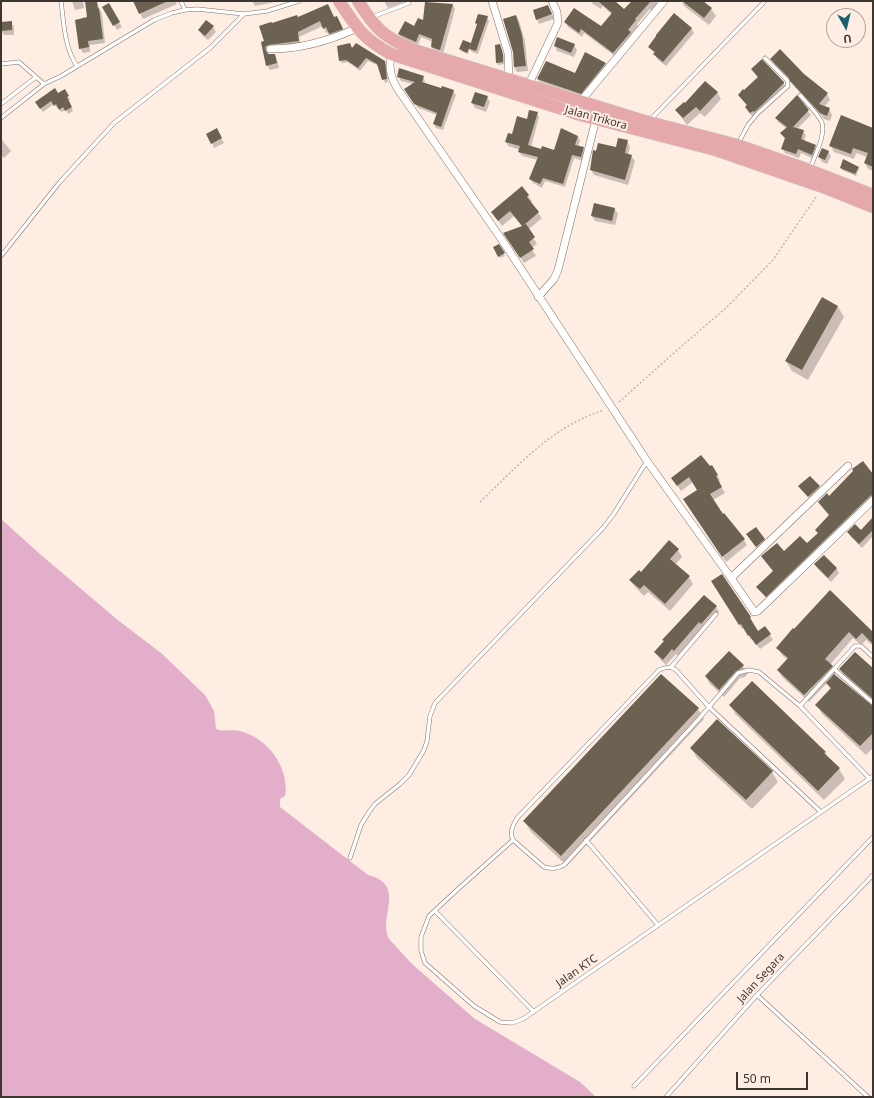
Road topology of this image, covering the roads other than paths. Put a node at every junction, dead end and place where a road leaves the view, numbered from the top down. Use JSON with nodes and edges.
{"nodes":[{"id":1,"x":61,"y":1,"type":"edge"},
{"id":2,"x":181,"y":1,"type":"edge"},
{"id":3,"x":299,"y":1,"type":"edge"},
{"id":4,"x":339,"y":1,"type":"edge"},
{"id":5,"x":358,"y":1,"type":"edge"},
{"id":6,"x":492,"y":1,"type":"edge"},
{"id":7,"x":552,"y":1,"type":"edge"},
{"id":8,"x":664,"y":1,"type":"edge"},
{"id":9,"x":765,"y":1,"type":"edge"},
{"id":10,"x":409,"y":3,"type":"dead end"},
{"id":11,"x":185,"y":10,"type":"junction"},
{"id":12,"x":244,"y":14,"type":"junction"},
{"id":13,"x":369,"y":18,"type":"junction"},
{"id":14,"x":357,"y":28,"type":"junction"},
{"id":15,"x":270,"y":49,"type":"dead end"},
{"id":16,"x":391,"y":54,"type":"junction"},
{"id":17,"x":765,"y":58,"type":"dead end"},
{"id":18,"x":1,"y":64,"type":"edge"},
{"id":19,"x":78,"y":66,"type":"junction"},
{"id":20,"x":36,"y":77,"type":"junction"},
{"id":21,"x":44,"y":84,"type":"junction"},
{"id":22,"x":508,"y":86,"type":"junction"},
{"id":23,"x":529,"y":86,"type":"junction"},
{"id":24,"x":800,"y":95,"type":"dead end"},
{"id":25,"x":522,"y":96,"type":"junction"},
{"id":26,"x":580,"y":102,"type":"junction"},
{"id":27,"x":1,"y":104,"type":"edge"},
{"id":28,"x":1,"y":118,"type":"edge"},
{"id":29,"x":596,"y":119,"type":"junction"},
{"id":30,"x":644,"y":126,"type":"junction"},
{"id":31,"x":737,"y":145,"type":"junction"},
{"id":32,"x":809,"y":170,"type":"junction"},
{"id":33,"x":873,"y":195,"type":"edge"},
{"id":34,"x":873,"y":207,"type":"edge"},
{"id":35,"x":1,"y":256,"type":"edge"},
{"id":36,"x":538,"y":297,"type":"junction"},
{"id":37,"x":647,"y":461,"type":"junction"},
{"id":38,"x":848,"y":466,"type":"dead end"},
{"id":39,"x":873,"y":500,"type":"edge"},
{"id":40,"x":731,"y":578,"type":"junction"},
{"id":41,"x":716,"y":614,"type":"dead end"},
{"id":42,"x":873,"y":657,"type":"edge"},
{"id":43,"x":671,"y":667,"type":"junction"},
{"id":44,"x":834,"y":669,"type":"junction"},
{"id":45,"x":873,"y":702,"type":"edge"},
{"id":46,"x":800,"y":706,"type":"junction"},
{"id":47,"x":709,"y":707,"type":"junction"},
{"id":48,"x":872,"y":777,"type":"edge"},
{"id":49,"x":821,"y":812,"type":"junction"},
{"id":50,"x":873,"y":837,"type":"edge"},
{"id":51,"x":513,"y":840,"type":"junction"},
{"id":52,"x":586,"y":840,"type":"junction"},
{"id":53,"x":350,"y":858,"type":"dead end"},
{"id":54,"x":873,"y":875,"type":"edge"},
{"id":55,"x":435,"y":911,"type":"junction"},
{"id":56,"x":658,"y":925,"type":"junction"},
{"id":57,"x":757,"y":995,"type":"junction"},
{"id":58,"x":534,"y":1012,"type":"junction"},
{"id":59,"x":634,"y":1086,"type":"dead end"},
{"id":60,"x":666,"y":1097,"type":"edge"},
{"id":61,"x":868,"y":1097,"type":"edge"}],
"edges":[{"from":1,"to":19,"type":"lane"},
{"from":2,"to":11,"type":"lane"},
{"from":3,"to":12,"type":"lane"},
{"from":4,"to":14,"type":"main road","name":"Jalan Trikora"},
{"from":5,"to":13,"type":"main road","name":"Jalan Trikora"},
{"from":6,"to":22,"type":"street"},
{"from":7,"to":23,"type":"street"},
{"from":8,"to":26,"type":"street"},
{"from":9,"to":30,"type":"lane"},
{"from":10,"to":13,"type":"lane"},
{"from":11,"to":12,"type":"lane"},
{"from":11,"to":19,"type":"lane"},
{"from":12,"to":35,"type":"lane"},
{"from":13,"to":22,"type":"main road","name":"Jalan Trikora"},
{"from":14,"to":15,"type":"street"},
{"from":14,"to":16,"type":"main road","name":"Jalan Trikora"},
{"from":16,"to":22,"type":"main road","name":"Jalan Trikora"},
{"from":16,"to":36,"type":"street"},
{"from":17,"to":31,"type":"lane"},
{"from":18,"to":20,"type":"lane"},
{"from":19,"to":21,"type":"lane"},
{"from":20,"to":21,"type":"lane"},
{"from":20,"to":27,"type":"lane"},
{"from":21,"to":28,"type":"lane"},
{"from":22,"to":23,"type":"main road","name":"Jalan Trikora"},
{"from":22,"to":25,"type":"main road","name":"Jalan Trikora"},
{"from":23,"to":25,"type":"street"},
{"from":23,"to":26,"type":"main road","name":"Jalan Trikora"},
{"from":24,"to":32,"type":"lane"},
{"from":25,"to":29,"type":"main road","name":"Jalan Trikora"},
{"from":26,"to":30,"type":"main road","name":"Jalan Trikora"},
{"from":29,"to":30,"type":"main road","name":"Jalan Trikora"},
{"from":29,"to":36,"type":"street"},
{"from":30,"to":31,"type":"main road","name":"Jalan Trikora"},
{"from":30,"to":34,"type":"main road","name":"Jalan Trikora"},
{"from":31,"to":32,"type":"main road","name":"Jalan Trikora"},
{"from":32,"to":33,"type":"main road","name":"Jalan Trikora"},
{"from":36,"to":37,"type":"street"},
{"from":37,"to":40,"type":"street"},
{"from":37,"to":53,"type":"lane"},
{"from":38,"to":40,"type":"street"},
{"from":39,"to":40,"type":"street"},
{"from":41,"to":43,"type":"lane"},
{"from":42,"to":44,"type":"lane"},
{"from":43,"to":47,"type":"lane"},
{"from":43,"to":51,"type":"lane"},
{"from":44,"to":45,"type":"lane"},
{"from":44,"to":46,"type":"lane"},
{"from":46,"to":47,"type":"lane"},
{"from":46,"to":48,"type":"lane"},
{"from":47,"to":49,"type":"lane"},
{"from":47,"to":52,"type":"lane"},
{"from":48,"to":49,"type":"lane","name":"Jalan KTC"},
{"from":49,"to":56,"type":"lane","name":"Jalan KTC"},
{"from":50,"to":59,"type":"lane"},
{"from":51,"to":52,"type":"lane"},
{"from":51,"to":55,"type":"lane","name":"Jalan KTC"},
{"from":52,"to":56,"type":"lane"},
{"from":54,"to":57,"type":"lane","name":"Jalan Segara"},
{"from":55,"to":58,"type":"lane"},
{"from":55,"to":58,"type":"lane","name":"Jalan KTC"},
{"from":56,"to":58,"type":"lane","name":"Jalan KTC"},
{"from":57,"to":60,"type":"lane","name":"Jalan Segara"},
{"from":57,"to":61,"type":"lane"}]}
